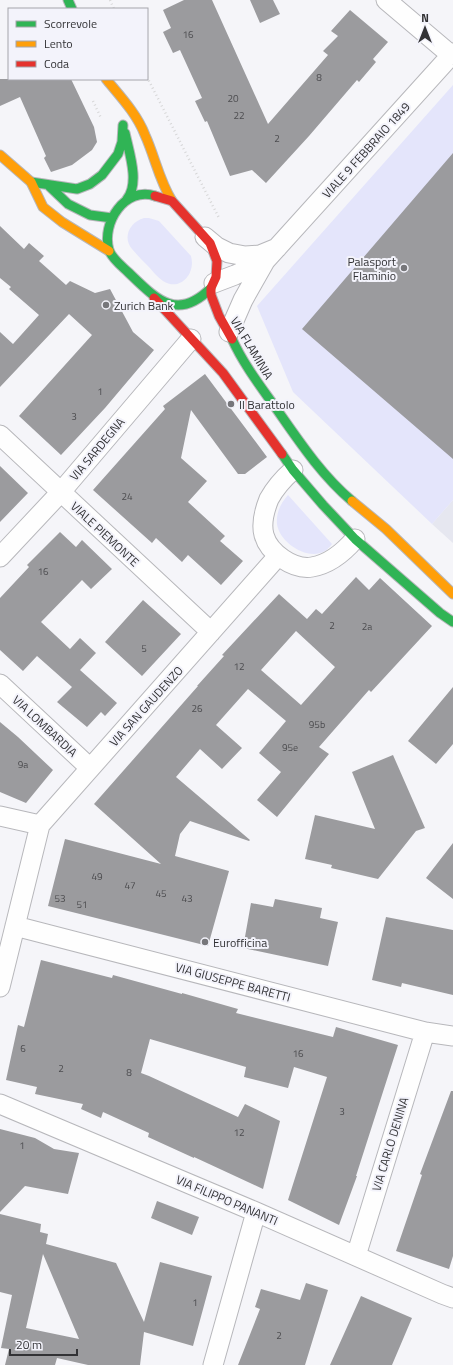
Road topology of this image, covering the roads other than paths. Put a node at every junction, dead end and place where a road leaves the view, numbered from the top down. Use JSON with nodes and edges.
{"nodes":[{"id":1,"x":386,"y":0,"type":"edge"},
{"id":2,"x":452,"y":54,"type":"edge"},
{"id":3,"x":106,"y":80,"type":"edge"},
{"id":4,"x":107,"y":80,"type":"edge"},
{"id":5,"x":115,"y":105,"type":"dead end"},
{"id":6,"x":0,"y":156,"type":"edge"},
{"id":7,"x":31,"y":182,"type":"junction"},
{"id":8,"x":48,"y":185,"type":"junction"},
{"id":9,"x":127,"y":199,"type":"junction"},
{"id":10,"x":172,"y":201,"type":"junction"},
{"id":11,"x":112,"y":218,"type":"junction"},
{"id":12,"x":205,"y":237,"type":"junction"},
{"id":13,"x":278,"y":247,"type":"junction"},
{"id":14,"x":109,"y":251,"type":"junction"},
{"id":15,"x":265,"y":261,"type":"junction"},
{"id":16,"x":212,"y":285,"type":"junction"},
{"id":17,"x":153,"y":296,"type":"junction"},
{"id":18,"x":229,"y":332,"type":"junction"},
{"id":19,"x":191,"y":339,"type":"junction"},
{"id":20,"x":0,"y":435,"type":"edge"},
{"id":21,"x":293,"y":470,"type":"junction"},
{"id":22,"x":60,"y":493,"type":"junction"},
{"id":23,"x":355,"y":539,"type":"junction"},
{"id":24,"x":278,"y":556,"type":"junction"},
{"id":25,"x":0,"y":557,"type":"edge"},
{"id":26,"x":453,"y":594,"type":"edge"},
{"id":27,"x":453,"y":622,"type":"edge"},
{"id":28,"x":211,"y":632,"type":"junction"},
{"id":29,"x":0,"y":684,"type":"edge"},
{"id":30,"x":90,"y":768,"type":"junction"},
{"id":31,"x":0,"y":816,"type":"edge"},
{"id":32,"x":40,"y":825,"type":"junction"},
{"id":33,"x":14,"y":926,"type":"junction"},
{"id":34,"x":0,"y":984,"type":"edge"},
{"id":35,"x":425,"y":1032,"type":"junction"},
{"id":36,"x":453,"y":1036,"type":"edge"},
{"id":37,"x":0,"y":1104,"type":"edge"},
{"id":38,"x":256,"y":1212,"type":"junction"},
{"id":39,"x":356,"y":1256,"type":"junction"},
{"id":40,"x":453,"y":1298,"type":"edge"},
{"id":41,"x":213,"y":1365,"type":"edge"}],
"edges":[{"from":1,"to":2,"type":"street"},
{"from":2,"to":13,"type":"street","name":"VIALE 9 FEBBRAIO 1849"},
{"from":3,"to":5,"type":"street"},
{"from":4,"to":10,"type":"street"},
{"from":6,"to":7,"type":"street"},
{"from":7,"to":8,"type":"street"},
{"from":7,"to":14,"type":"street"},
{"from":8,"to":9,"type":"street"},
{"from":8,"to":11,"type":"street"},
{"from":9,"to":10,"type":"street","name":"VIA FLAMINIA"},
{"from":9,"to":11,"type":"street"},
{"from":10,"to":12,"type":"street","name":"VIA FLAMINIA"},
{"from":11,"to":14,"type":"street"},
{"from":12,"to":13,"type":"street","name":"VIALE 9 FEBBRAIO 1849"},
{"from":12,"to":16,"type":"street","name":"VIA FLAMINIA"},
{"from":13,"to":15,"type":"street","name":"VIALE 9 FEBBRAIO 1849"},
{"from":14,"to":17,"type":"street"},
{"from":15,"to":16,"type":"street","name":"VIALE 9 FEBBRAIO 1849"},
{"from":15,"to":18,"type":"street","name":"VIALE 9 FEBBRAIO 1849"},
{"from":16,"to":17,"type":"street"},
{"from":16,"to":18,"type":"street","name":"VIA FLAMINIA"},
{"from":17,"to":19,"type":"street"},
{"from":18,"to":26,"type":"street","name":"VIA FLAMINIA"},
{"from":19,"to":21,"type":"street"},
{"from":19,"to":22,"type":"street","name":"VIA SARDEGNA"},
{"from":20,"to":22,"type":"street","name":"VIALE PIEMONTE"},
{"from":21,"to":23,"type":"street"},
{"from":21,"to":24,"type":"street"},
{"from":22,"to":25,"type":"street","name":"VIA SARDEGNA"},
{"from":22,"to":28,"type":"street","name":"VIALE PIEMONTE"},
{"from":23,"to":24,"type":"street"},
{"from":23,"to":27,"type":"street"},
{"from":24,"to":28,"type":"street","name":"VIA SAN GAUDENZO"},
{"from":28,"to":30,"type":"street","name":"VIA SAN GAUDENZO"},
{"from":29,"to":30,"type":"street","name":"VIA LOMBARDIA"},
{"from":30,"to":32,"type":"street","name":"VIA SAN GAUDENZO"},
{"from":31,"to":32,"type":"street"},
{"from":32,"to":33,"type":"street"},
{"from":33,"to":34,"type":"street"},
{"from":33,"to":35,"type":"street","name":"VIA GIUSEPPE BARETTI"},
{"from":35,"to":36,"type":"street","name":"VIA GIUSEPPE BARETTI"},
{"from":35,"to":39,"type":"street","name":"VIA CARLO DENINA"},
{"from":37,"to":38,"type":"street","name":"VIA FILIPPO PANANTI"},
{"from":38,"to":39,"type":"street","name":"VIA FILIPPO PANANTI"},
{"from":38,"to":41,"type":"street"},
{"from":39,"to":40,"type":"street","name":"VIA FILIPPO PANANTI"}]}
